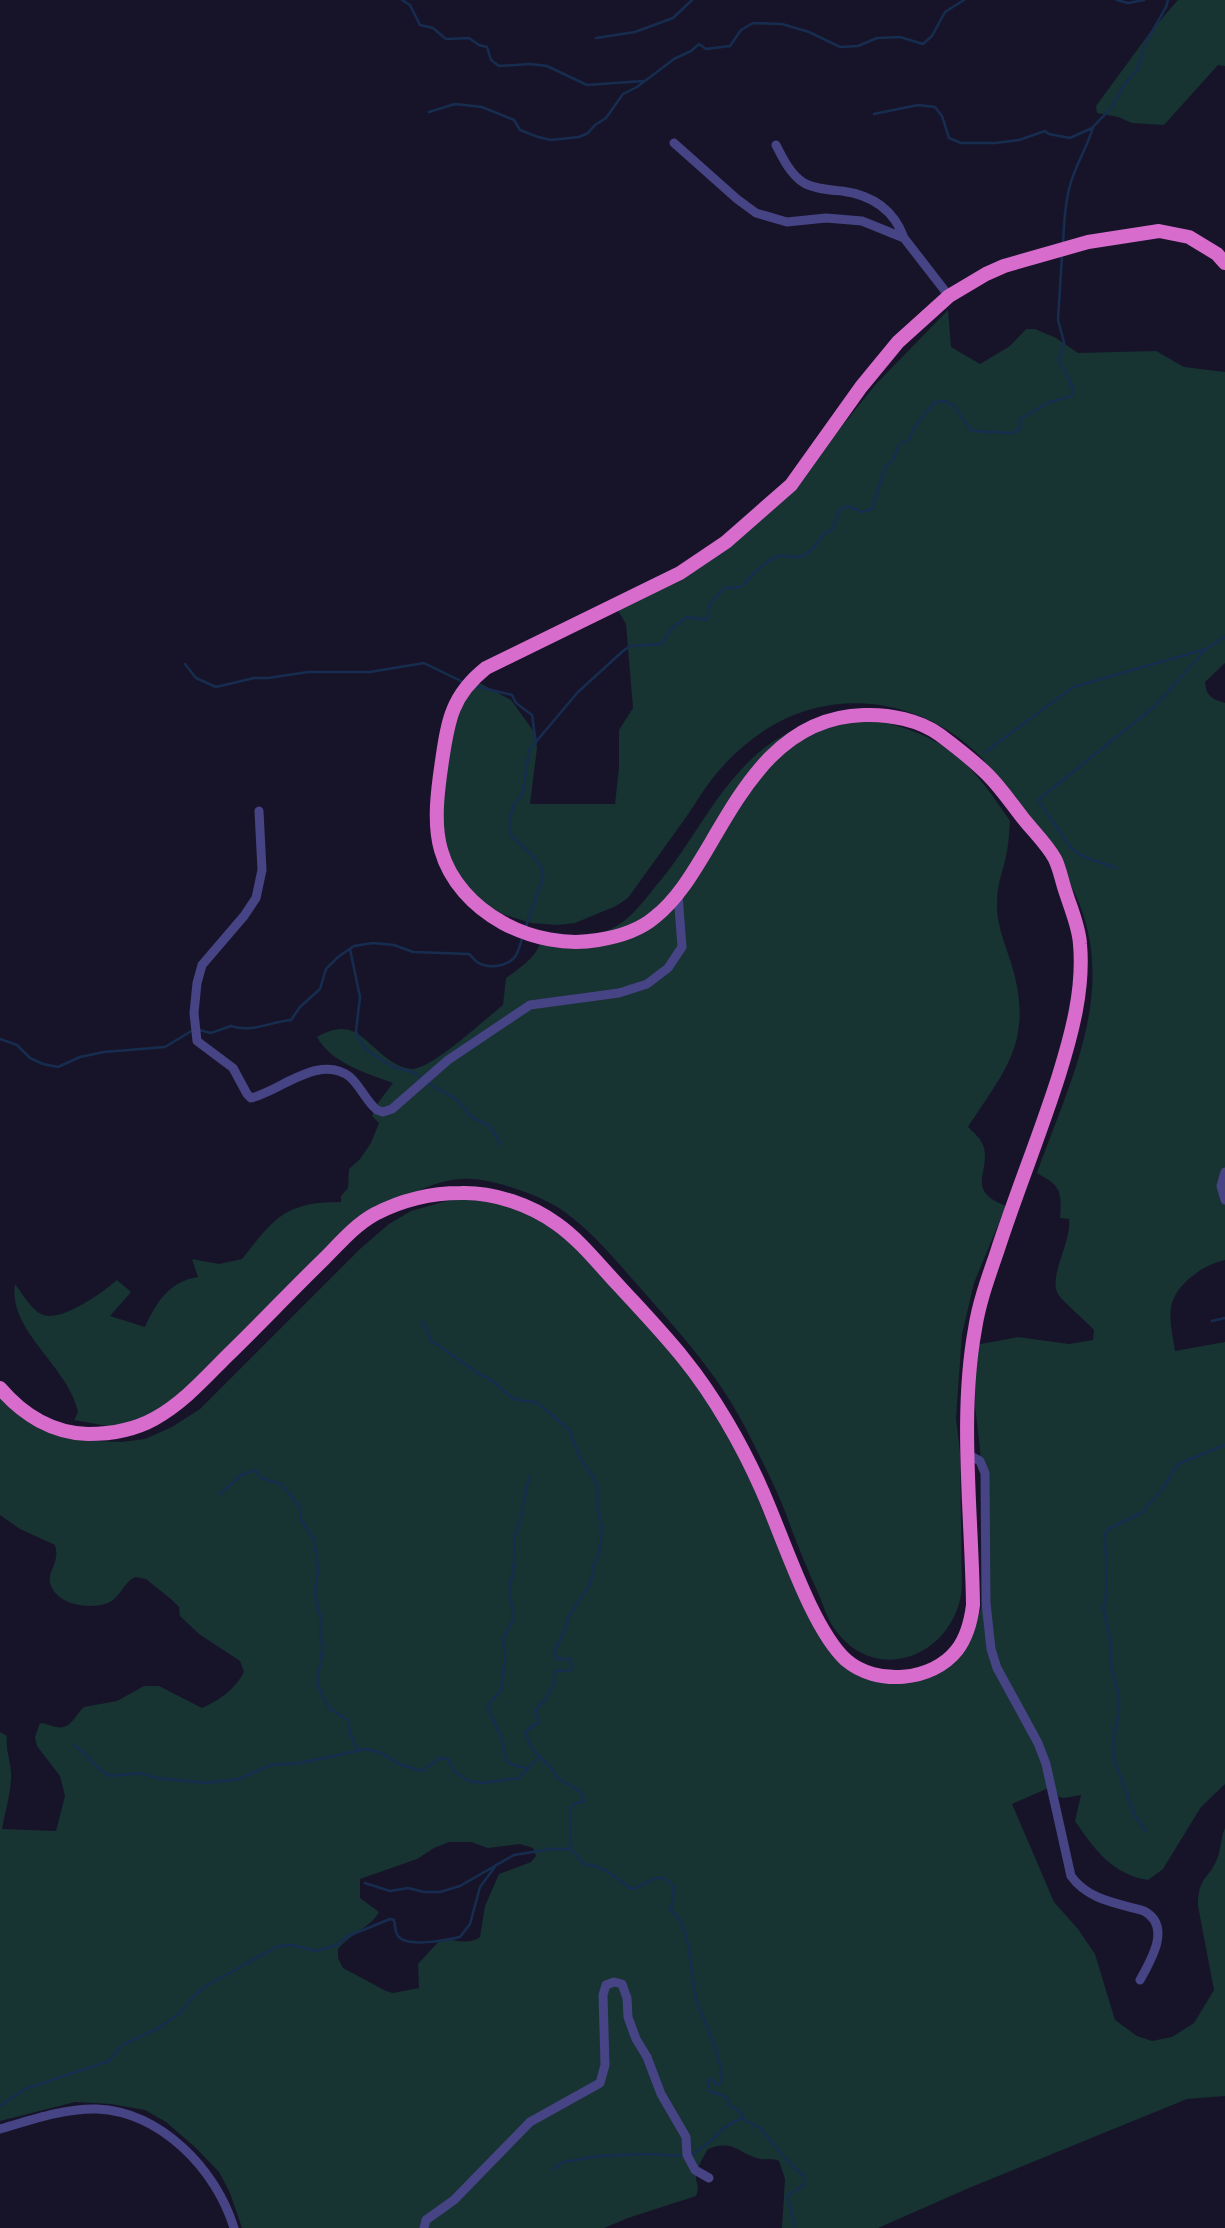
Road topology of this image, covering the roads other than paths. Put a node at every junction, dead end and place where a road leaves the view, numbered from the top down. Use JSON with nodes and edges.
{"nodes":[{"id":1,"x":674,"y":143,"type":"dead end"},
{"id":2,"x":776,"y":146,"type":"dead end"},
{"id":3,"x":904,"y":238,"type":"junction"},
{"id":4,"x":1225,"y":263,"type":"edge"},
{"id":5,"x":949,"y":296,"type":"junction"},
{"id":6,"x":259,"y":811,"type":"dead end"},
{"id":7,"x":678,"y":894,"type":"junction"},
{"id":8,"x":1225,"y":1172,"type":"edge"},
{"id":9,"x":1225,"y":1200,"type":"edge"},
{"id":10,"x":0,"y":1388,"type":"edge"},
{"id":11,"x":969,"y":1455,"type":"junction"},
{"id":12,"x":1140,"y":1980,"type":"dead end"},
{"id":13,"x":0,"y":2129,"type":"edge"},
{"id":14,"x":709,"y":2178,"type":"dead end"},
{"id":15,"x":234,"y":2228,"type":"edge"},
{"id":16,"x":424,"y":2228,"type":"edge"}],
"edges":[{"from":1,"to":3,"type":"street"},
{"from":2,"to":3,"type":"street"},
{"from":3,"to":5,"type":"street"},
{"from":4,"to":5,"type":"highway"},
{"from":5,"to":7,"type":"highway"},
{"from":6,"to":7,"type":"street"},
{"from":7,"to":11,"type":"highway"},
{"from":8,"to":9,"type":"street"},
{"from":10,"to":11,"type":"highway"},
{"from":11,"to":12,"type":"street"},
{"from":13,"to":15,"type":"street"},
{"from":14,"to":16,"type":"street"}]}
